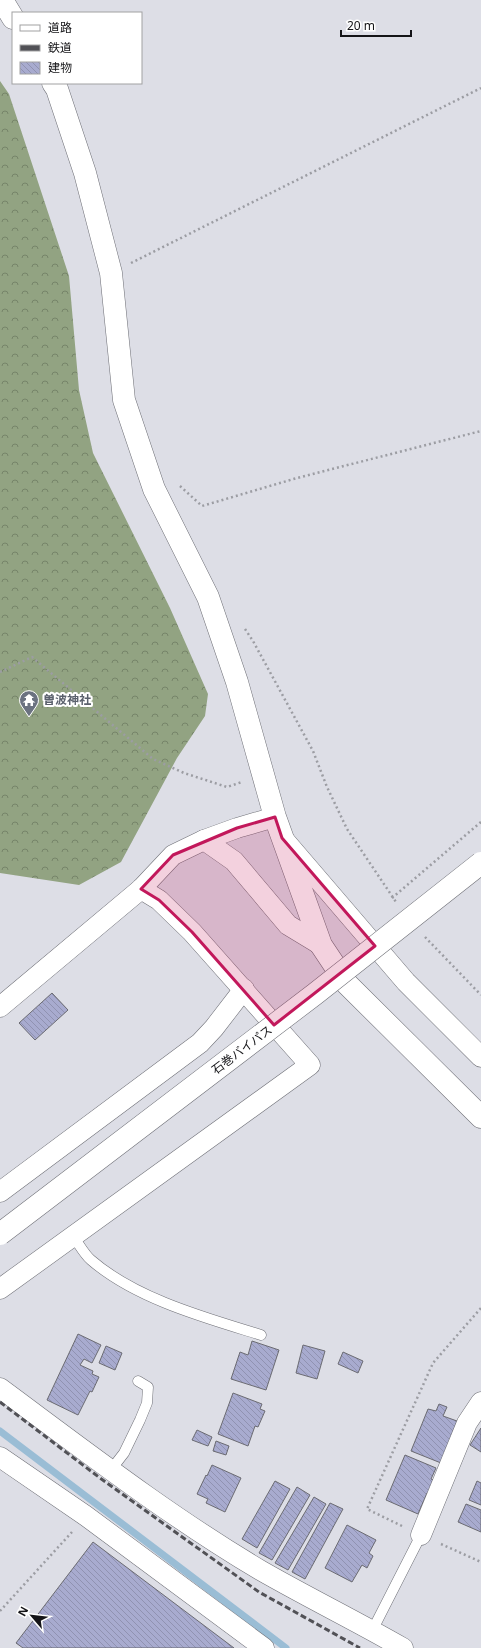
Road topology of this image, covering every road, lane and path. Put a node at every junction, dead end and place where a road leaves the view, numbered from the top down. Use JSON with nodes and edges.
{"nodes":[{"id":1,"x":2,"y":0,"type":"edge"},
{"id":2,"x":12,"y":16,"type":"edge"},
{"id":3,"x":54,"y":84,"type":"edge"},
{"id":4,"x":481,"y":88,"type":"edge"},
{"id":5,"x":111,"y":273,"type":"junction"},
{"id":6,"x":481,"y":431,"type":"edge"},
{"id":7,"x":178,"y":484,"type":"dead end"},
{"id":8,"x":244,"y":629,"type":"dead end"},
{"id":9,"x":0,"y":672,"type":"edge"},
{"id":10,"x":263,"y":774,"type":"junction"},
{"id":11,"x":275,"y":817,"type":"junction"},
{"id":12,"x":481,"y":822,"type":"edge"},
{"id":13,"x":282,"y":838,"type":"junction"},
{"id":14,"x":204,"y":840,"type":"junction"},
{"id":15,"x":481,"y":862,"type":"edge"},
{"id":16,"x":140,"y":889,"type":"junction"},
{"id":17,"x":392,"y":898,"type":"junction"},
{"id":18,"x":397,"y":904,"type":"dead end"},
{"id":19,"x":422,"y":934,"type":"dead end"},
{"id":20,"x":321,"y":945,"type":"junction"},
{"id":21,"x":244,"y":989,"type":"junction"},
{"id":22,"x":481,"y":995,"type":"edge"},
{"id":23,"x":0,"y":1007,"type":"edge"},
{"id":24,"x":481,"y":1057,"type":"edge"},
{"id":25,"x":481,"y":1117,"type":"edge"},
{"id":26,"x":0,"y":1192,"type":"edge"},
{"id":27,"x":0,"y":1234,"type":"edge"},
{"id":28,"x":73,"y":1236,"type":"junction"},
{"id":29,"x":0,"y":1289,"type":"edge"},
{"id":30,"x":481,"y":1308,"type":"edge"},
{"id":31,"x":261,"y":1335,"type":"dead end"},
{"id":32,"x":138,"y":1381,"type":"dead end"},
{"id":33,"x":0,"y":1388,"type":"edge"},
{"id":34,"x":481,"y":1402,"type":"edge"},
{"id":35,"x":0,"y":1457,"type":"edge"},
{"id":36,"x":110,"y":1471,"type":"junction"},
{"id":37,"x":86,"y":1516,"type":"junction"},
{"id":38,"x":421,"y":1535,"type":"junction"},
{"id":39,"x":481,"y":1562,"type":"edge"},
{"id":40,"x":0,"y":1611,"type":"edge"},
{"id":41,"x":372,"y":1631,"type":"junction"},
{"id":42,"x":264,"y":1648,"type":"edge"},
{"id":43,"x":403,"y":1648,"type":"edge"}],
"edges":[{"from":1,"to":2,"type":"main road"},
{"from":3,"to":5,"type":"main road"},
{"from":4,"to":5,"type":"path"},
{"from":5,"to":10,"type":"main road"},
{"from":6,"to":7,"type":"path"},
{"from":8,"to":17,"type":"path"},
{"from":9,"to":10,"type":"path"},
{"from":10,"to":11,"type":"main road"},
{"from":11,"to":13,"type":"main road"},
{"from":11,"to":14,"type":"street"},
{"from":12,"to":17,"type":"path"},
{"from":13,"to":20,"type":"main road"},
{"from":13,"to":24,"type":"street"},
{"from":14,"to":16,"type":"street"},
{"from":14,"to":20,"type":"street"},
{"from":15,"to":27,"type":"main road","name":"石巻バイパス","bridge":true},
{"from":16,"to":21,"type":"street"},
{"from":16,"to":23,"type":"street"},
{"from":17,"to":18,"type":"path"},
{"from":19,"to":22,"type":"path"},
{"from":20,"to":25,"type":"main road"},
{"from":21,"to":26,"type":"street"},
{"from":21,"to":28,"type":"street"},
{"from":28,"to":29,"type":"street"},
{"from":28,"to":31,"type":"lane"},
{"from":30,"to":38,"type":"path"},
{"from":32,"to":36,"type":"lane"},
{"from":33,"to":36,"type":"street"},
{"from":34,"to":38,"type":"street"},
{"from":35,"to":37,"type":"street"},
{"from":36,"to":41,"type":"street"},
{"from":37,"to":40,"type":"path"},
{"from":37,"to":42,"type":"street"},
{"from":38,"to":39,"type":"path"},
{"from":38,"to":41,"type":"lane"},
{"from":41,"to":43,"type":"street"}]}
